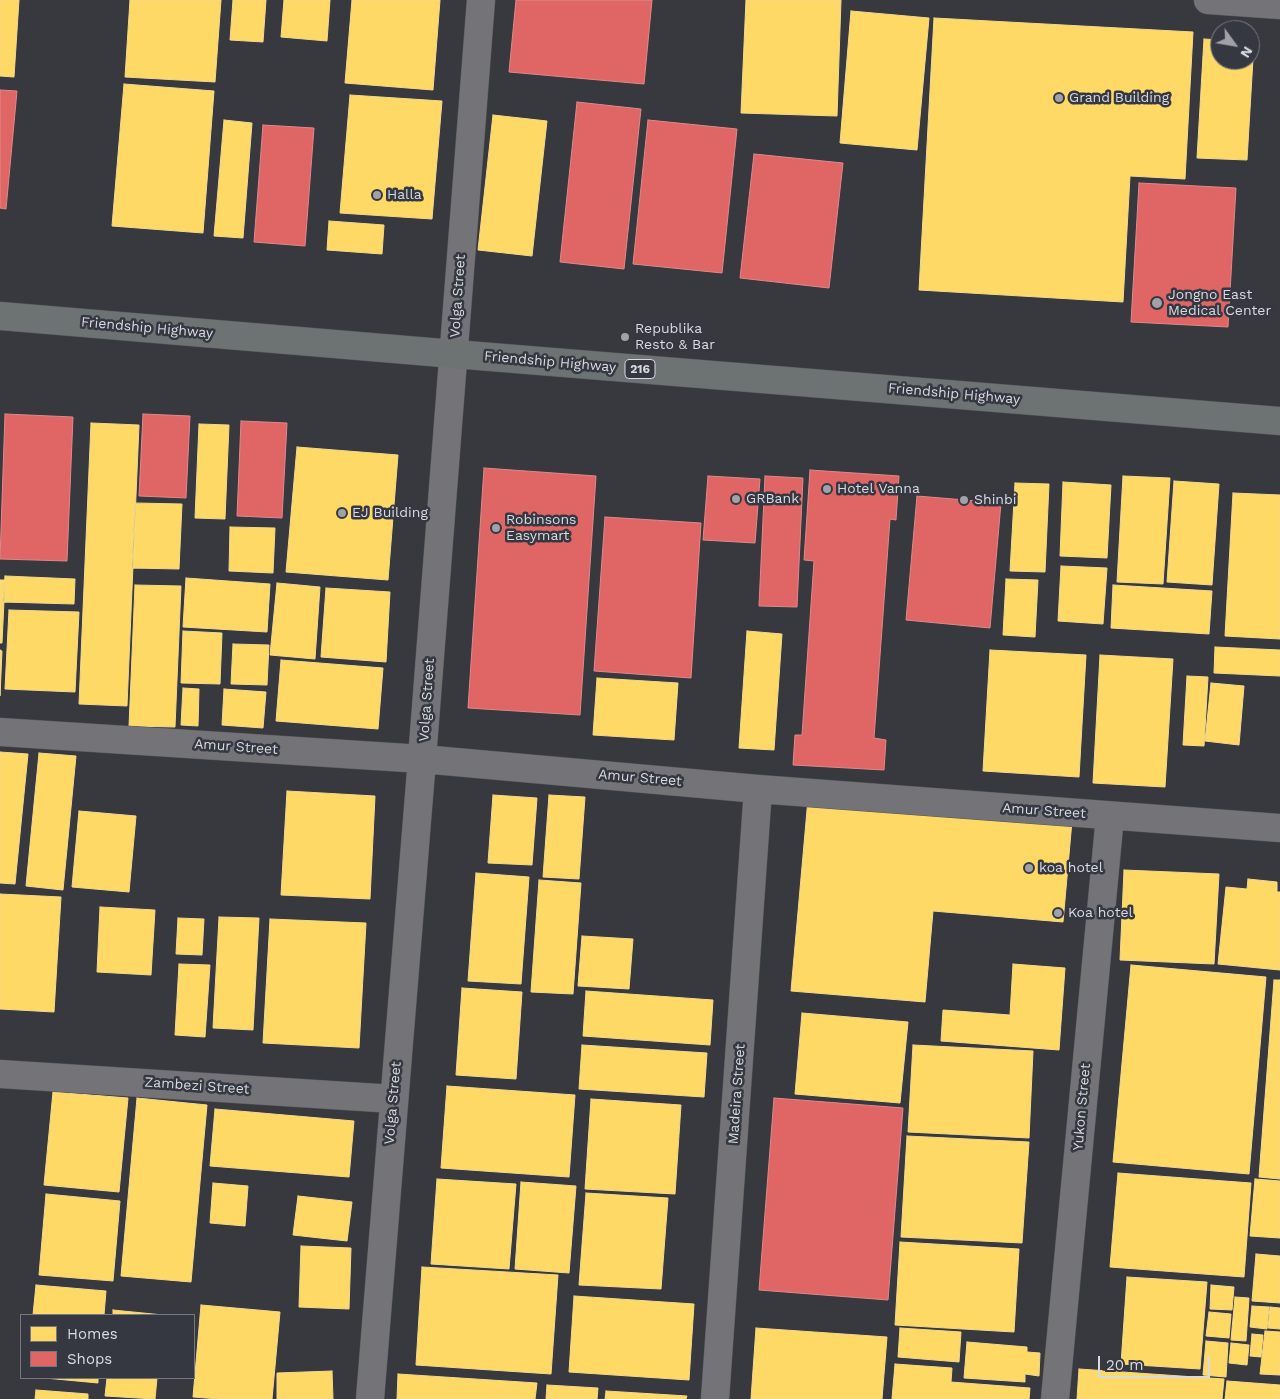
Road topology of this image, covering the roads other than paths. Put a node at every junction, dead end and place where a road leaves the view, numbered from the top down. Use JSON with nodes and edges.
{"nodes":[{"id":1,"x":481,"y":0,"type":"edge"},
{"id":2,"x":1208,"y":0,"type":"edge"},
{"id":3,"x":1280,"y":5,"type":"edge"},
{"id":4,"x":0,"y":316,"type":"edge"},
{"id":5,"x":454,"y":354,"type":"junction"},
{"id":6,"x":1280,"y":421,"type":"edge"},
{"id":7,"x":0,"y":732,"type":"edge"},
{"id":8,"x":422,"y":759,"type":"junction"},
{"id":9,"x":758,"y":789,"type":"junction"},
{"id":10,"x":1110,"y":816,"type":"junction"},
{"id":11,"x":1280,"y":828,"type":"edge"},
{"id":12,"x":0,"y":1074,"type":"edge"},
{"id":13,"x":394,"y":1099,"type":"junction"},
{"id":14,"x":370,"y":1399,"type":"edge"},
{"id":15,"x":716,"y":1399,"type":"edge"},
{"id":16,"x":1055,"y":1399,"type":"edge"}],
"edges":[{"from":1,"to":5,"type":"street","name":"Volga Street"},
{"from":2,"to":3,"type":"street"},
{"from":4,"to":5,"type":"main road","name":"Friendship Highway","number":"216"},
{"from":5,"to":6,"type":"main road","name":"Friendship Highway","number":"216"},
{"from":5,"to":8,"type":"street","name":"Volga Street"},
{"from":7,"to":8,"type":"street","name":"Amur Street"},
{"from":8,"to":9,"type":"street","name":"Amur Street"},
{"from":8,"to":13,"type":"street","name":"Volga Street"},
{"from":9,"to":10,"type":"street","name":"Amur Street"},
{"from":9,"to":15,"type":"street","name":"Madeira Street"},
{"from":10,"to":11,"type":"street","name":"Amur Street"},
{"from":10,"to":16,"type":"street","name":"Yukon Street"},
{"from":12,"to":13,"type":"street","name":"Zambezi Street"},
{"from":13,"to":14,"type":"street","name":"Volga Street"}]}
